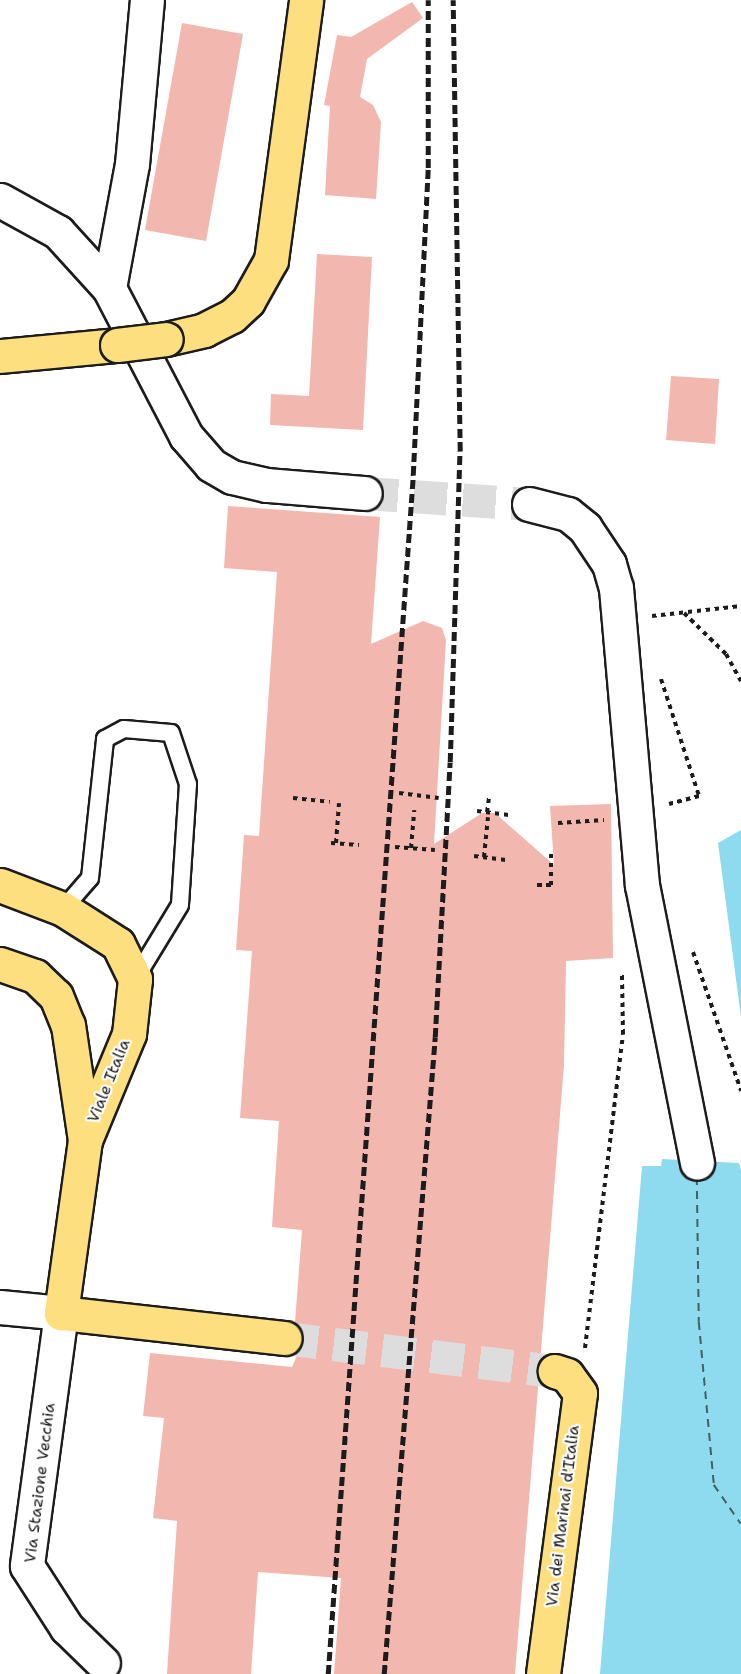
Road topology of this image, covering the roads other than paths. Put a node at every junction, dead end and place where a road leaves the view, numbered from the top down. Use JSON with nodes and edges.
{"nodes":[{"id":1,"x":147,"y":0,"type":"edge"},
{"id":2,"x":306,"y":0,"type":"edge"},
{"id":3,"x":0,"y":200,"type":"edge"},
{"id":4,"x":109,"y":288,"type":"junction"},
{"id":5,"x":0,"y":340,"type":"edge"},
{"id":6,"x":16,"y":354,"type":"edge"},
{"id":7,"x":365,"y":492,"type":"tunnel mouth"},
{"id":8,"x":529,"y":504,"type":"tunnel mouth"},
{"id":9,"x":0,"y":885,"type":"edge"},
{"id":10,"x":63,"y":909,"type":"junction"},
{"id":11,"x":0,"y":964,"type":"edge"},
{"id":12,"x":135,"y":979,"type":"junction"},
{"id":13,"x":85,"y":1140,"type":"junction"},
{"id":14,"x":697,"y":1163,"type":"dead end"},
{"id":15,"x":0,"y":1307,"type":"edge"},
{"id":16,"x":61,"y":1313,"type":"junction"},
{"id":17,"x":285,"y":1338,"type":"tunnel mouth"},
{"id":18,"x":555,"y":1371,"type":"tunnel mouth"},
{"id":19,"x":103,"y":1663,"type":"dead end"},
{"id":20,"x":543,"y":1674,"type":"edge"}],
"edges":[{"from":1,"to":4,"type":"street"},
{"from":2,"to":6,"type":"main road","bridge":true},
{"from":3,"to":4,"type":"street"},
{"from":4,"to":7,"type":"street"},
{"from":5,"to":6,"type":"street"},
{"from":8,"to":14,"type":"street"},
{"from":9,"to":10,"type":"main road"},
{"from":10,"to":12,"type":"main road"},
{"from":10,"to":12,"type":"lane"},
{"from":11,"to":13,"type":"main road","name":"Viale Italia"},
{"from":12,"to":13,"type":"main road","name":"Viale Italia"},
{"from":13,"to":16,"type":"main road"},
{"from":15,"to":16,"type":"street"},
{"from":16,"to":17,"type":"main road"},
{"from":16,"to":19,"type":"street","name":"Via Stazione Vecchia"},
{"from":18,"to":20,"type":"main road","name":"Via dei Marinai d'Italia"}]}
